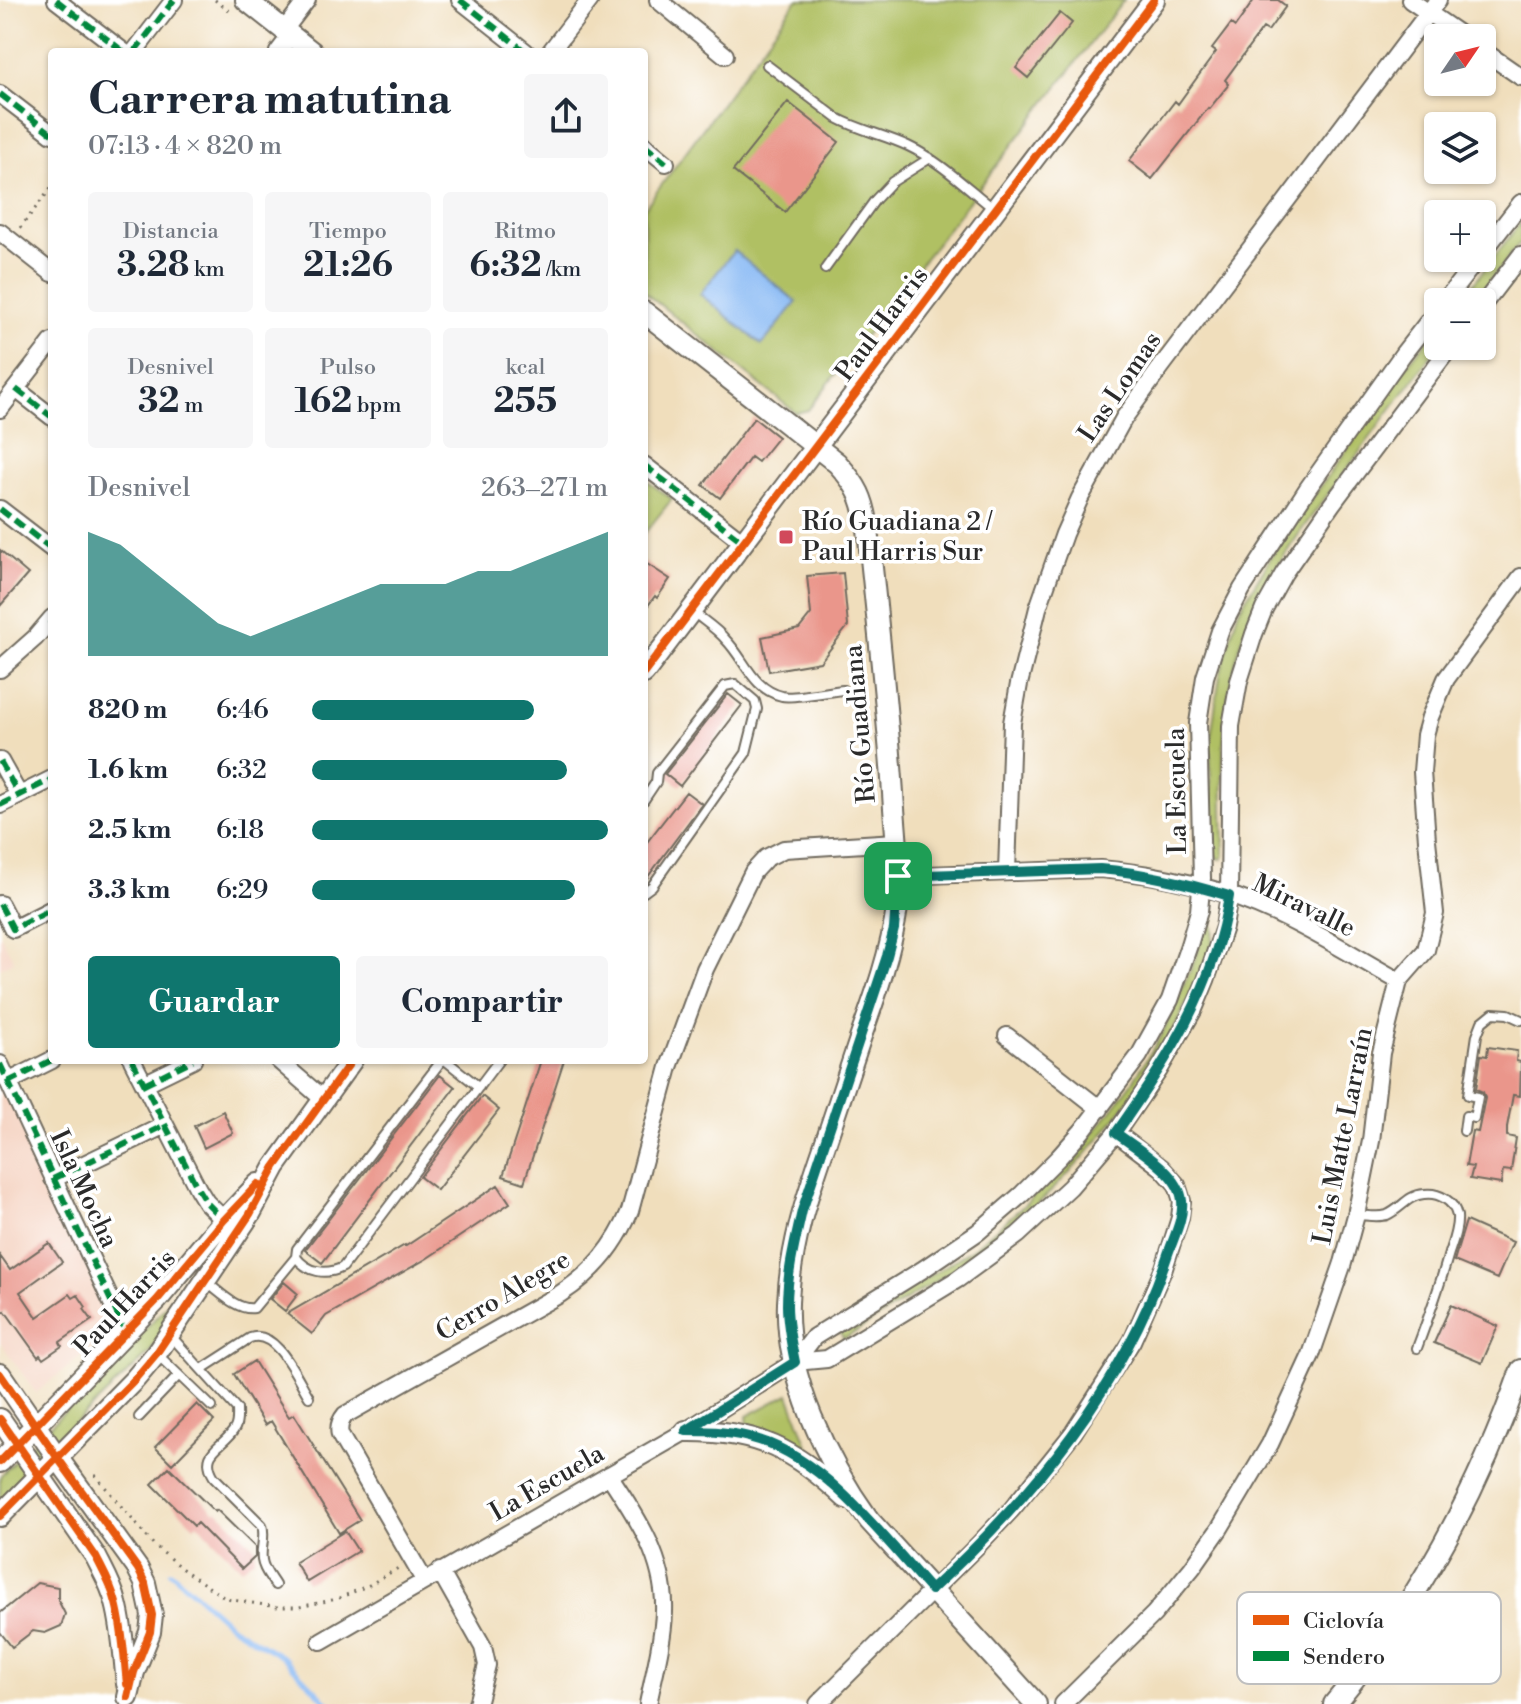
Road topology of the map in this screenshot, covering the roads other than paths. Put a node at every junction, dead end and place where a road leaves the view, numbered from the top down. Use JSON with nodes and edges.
{"nodes":[{"id":1,"x":56,"y":0,"type":"edge"},
{"id":2,"x":174,"y":0,"type":"edge"},
{"id":3,"x":246,"y":0,"type":"edge"},
{"id":4,"x":307,"y":0,"type":"edge"},
{"id":5,"x":460,"y":0,"type":"edge"},
{"id":6,"x":590,"y":0,"type":"edge"},
{"id":7,"x":658,"y":0,"type":"edge"},
{"id":8,"x":1154,"y":0,"type":"edge"},
{"id":9,"x":1410,"y":0,"type":"edge"},
{"id":10,"x":1434,"y":6,"type":"edge"},
{"id":11,"x":1451,"y":24,"type":"edge"},
{"id":12,"x":287,"y":32,"type":"junction"},
{"id":13,"x":119,"y":48,"type":"edge"},
{"id":14,"x":137,"y":48,"type":"edge"},
{"id":15,"x":280,"y":48,"type":"edge"},
{"id":16,"x":307,"y":48,"type":"edge"},
{"id":17,"x":521,"y":48,"type":"edge"},
{"id":18,"x":553,"y":48,"type":"edge"},
{"id":19,"x":725,"y":55,"type":"dead end"},
{"id":20,"x":1496,"y":60,"type":"edge"},
{"id":21,"x":767,"y":65,"type":"dead end"},
{"id":22,"x":1521,"y":77,"type":"edge"},
{"id":23,"x":0,"y":94,"type":"edge"},
{"id":24,"x":48,"y":131,"type":"edge"},
{"id":25,"x":648,"y":148,"type":"edge"},
{"id":26,"x":930,"y":158,"type":"junction"},
{"id":27,"x":666,"y":163,"type":"dead end"},
{"id":28,"x":1521,"y":203,"type":"edge"},
{"id":29,"x":994,"y":209,"type":"junction"},
{"id":30,"x":1496,"y":235,"type":"edge"},
{"id":31,"x":5,"y":236,"type":"edge"},
{"id":32,"x":1521,"y":255,"type":"edge"},
{"id":33,"x":825,"y":269,"type":"dead end"},
{"id":34,"x":48,"y":270,"type":"edge"},
{"id":35,"x":1467,"y":272,"type":"edge"},
{"id":36,"x":1455,"y":288,"type":"edge"},
{"id":37,"x":1496,"y":288,"type":"edge"},
{"id":38,"x":648,"y":315,"type":"edge"},
{"id":39,"x":1424,"y":327,"type":"edge"},
{"id":40,"x":48,"y":347,"type":"edge"},
{"id":41,"x":1440,"y":360,"type":"edge"},
{"id":42,"x":16,"y":389,"type":"junction"},
{"id":43,"x":0,"y":409,"type":"edge"},
{"id":44,"x":48,"y":414,"type":"edge"},
{"id":45,"x":816,"y":446,"type":"junction"},
{"id":46,"x":648,"y":468,"type":"edge"},
{"id":47,"x":0,"y":509,"type":"edge"},
{"id":48,"x":743,"y":542,"type":"junction"},
{"id":49,"x":48,"y":546,"type":"edge"},
{"id":50,"x":1521,"y":577,"type":"edge"},
{"id":51,"x":691,"y":611,"type":"junction"},
{"id":52,"x":48,"y":624,"type":"edge"},
{"id":53,"x":648,"y":668,"type":"edge"},
{"id":54,"x":0,"y":669,"type":"edge"},
{"id":55,"x":843,"y":690,"type":"dead end"},
{"id":56,"x":0,"y":761,"type":"edge"},
{"id":57,"x":48,"y":781,"type":"edge"},
{"id":58,"x":648,"y":794,"type":"edge"},
{"id":59,"x":19,"y":795,"type":"junction"},
{"id":60,"x":0,"y":805,"type":"edge"},
{"id":61,"x":896,"y":842,"type":"junction"},
{"id":62,"x":1007,"y":872,"type":"junction"},
{"id":63,"x":898,"y":876,"type":"junction"},
{"id":64,"x":1201,"y":888,"type":"junction"},
{"id":65,"x":648,"y":889,"type":"edge"},
{"id":66,"x":1229,"y":896,"type":"junction"},
{"id":67,"x":0,"y":904,"type":"edge"},
{"id":68,"x":48,"y":911,"type":"edge"},
{"id":69,"x":1399,"y":981,"type":"junction"},
{"id":70,"x":1521,"y":1020,"type":"edge"},
{"id":71,"x":1007,"y":1036,"type":"dead end"},
{"id":72,"x":48,"y":1062,"type":"edge"},
{"id":73,"x":0,"y":1064,"type":"edge"},
{"id":74,"x":134,"y":1064,"type":"edge"},
{"id":75,"x":185,"y":1064,"type":"edge"},
{"id":76,"x":283,"y":1064,"type":"edge"},
{"id":77,"x":349,"y":1064,"type":"edge"},
{"id":78,"x":440,"y":1064,"type":"edge"},
{"id":79,"x":448,"y":1064,"type":"edge"},
{"id":80,"x":496,"y":1064,"type":"edge"},
{"id":81,"x":8,"y":1082,"type":"junction"},
{"id":82,"x":144,"y":1084,"type":"junction"},
{"id":83,"x":479,"y":1087,"type":"junction"},
{"id":84,"x":323,"y":1099,"type":"junction"},
{"id":85,"x":1100,"y":1109,"type":"junction"},
{"id":86,"x":165,"y":1125,"type":"junction"},
{"id":87,"x":1464,"y":1131,"type":"dead end"},
{"id":88,"x":1116,"y":1133,"type":"junction"},
{"id":89,"x":275,"y":1167,"type":"junction"},
{"id":90,"x":53,"y":1179,"type":"junction"},
{"id":91,"x":1356,"y":1215,"type":"junction"},
{"id":92,"x":224,"y":1220,"type":"junction"},
{"id":93,"x":296,"y":1257,"type":"junction"},
{"id":94,"x":205,"y":1281,"type":"junction"},
{"id":95,"x":132,"y":1326,"type":"junction"},
{"id":96,"x":1417,"y":1348,"type":"dead end"},
{"id":97,"x":159,"y":1350,"type":"junction"},
{"id":98,"x":795,"y":1362,"type":"junction"},
{"id":99,"x":202,"y":1369,"type":"junction"},
{"id":100,"x":1521,"y":1370,"type":"edge"},
{"id":101,"x":0,"y":1374,"type":"edge"},
{"id":102,"x":179,"y":1375,"type":"junction"},
{"id":103,"x":309,"y":1397,"type":"dead end"},
{"id":104,"x":212,"y":1407,"type":"dead end"},
{"id":105,"x":139,"y":1417,"type":"dead end"},
{"id":106,"x":0,"y":1419,"type":"edge"},
{"id":107,"x":36,"y":1426,"type":"junction"},
{"id":108,"x":686,"y":1431,"type":"junction"},
{"id":109,"x":17,"y":1446,"type":"junction"},
{"id":110,"x":63,"y":1451,"type":"junction"},
{"id":111,"x":0,"y":1462,"type":"edge"},
{"id":112,"x":609,"y":1475,"type":"junction"},
{"id":113,"x":39,"y":1476,"type":"junction"},
{"id":114,"x":0,"y":1516,"type":"edge"},
{"id":115,"x":869,"y":1520,"type":"junction"},
{"id":116,"x":440,"y":1571,"type":"junction"},
{"id":117,"x":424,"y":1580,"type":"junction"},
{"id":118,"x":275,"y":1585,"type":"dead end"},
{"id":119,"x":931,"y":1590,"type":"junction"},
{"id":120,"x":1415,"y":1592,"type":"edge"},
{"id":121,"x":321,"y":1641,"type":"dead end"},
{"id":122,"x":1350,"y":1684,"type":"edge"},
{"id":123,"x":127,"y":1700,"type":"edge"},
{"id":124,"x":477,"y":1704,"type":"edge"},
{"id":125,"x":648,"y":1704,"type":"edge"},
{"id":126,"x":818,"y":1704,"type":"edge"},
{"id":127,"x":1036,"y":1704,"type":"edge"},
{"id":128,"x":1063,"y":1704,"type":"edge"},
{"id":129,"x":1334,"y":1704,"type":"edge"}],
"edges":[{"from":1,"to":13,"type":"street"},
{"from":2,"to":14,"type":"street"},
{"from":3,"to":12,"type":"street"},
{"from":4,"to":12,"type":"street"},
{"from":5,"to":17,"type":"street"},
{"from":6,"to":18,"type":"street"},
{"from":7,"to":19,"type":"street"},
{"from":8,"to":29,"type":"street","name":"Paul Harris"},
{"from":9,"to":10,"type":"street"},
{"from":10,"to":11,"type":"street"},
{"from":10,"to":62,"type":"street","name":"Las Lomas"},
{"from":12,"to":15,"type":"street"},
{"from":12,"to":16,"type":"street"},
{"from":20,"to":22,"type":"street"},
{"from":21,"to":26,"type":"lane"},
{"from":23,"to":24,"type":"street"},
{"from":25,"to":27,"type":"street"},
{"from":26,"to":29,"type":"lane"},
{"from":26,"to":33,"type":"lane"},
{"from":28,"to":30,"type":"street"},
{"from":29,"to":45,"type":"street","name":"Paul Harris"},
{"from":31,"to":34,"type":"street"},
{"from":32,"to":37,"type":"street"},
{"from":35,"to":36,"type":"street"},
{"from":38,"to":45,"type":"street","name":"Río Guadiana"},
{"from":39,"to":64,"type":"street","name":"La Escuela"},
{"from":40,"to":42,"type":"street"},
{"from":41,"to":66,"type":"street","name":"La Escuela"},
{"from":42,"to":43,"type":"street"},
{"from":42,"to":44,"type":"street"},
{"from":45,"to":48,"type":"street","name":"Paul Harris"},
{"from":45,"to":61,"type":"street","name":"Río Guadiana"},
{"from":46,"to":48,"type":"street"},
{"from":47,"to":49,"type":"street"},
{"from":48,"to":51,"type":"street","name":"Paul Harris"},
{"from":50,"to":69,"type":"street","name":"Luis Matte Larraín"},
{"from":51,"to":53,"type":"street","name":"Paul Harris"},
{"from":51,"to":55,"type":"lane"},
{"from":52,"to":54,"type":"street"},
{"from":56,"to":59,"type":"street"},
{"from":57,"to":59,"type":"street"},
{"from":58,"to":65,"type":"lane"},
{"from":59,"to":60,"type":"street"},
{"from":61,"to":63,"type":"street","name":"Río Guadiana"},
{"from":61,"to":117,"type":"street","name":"Cerro Alegre"},
{"from":62,"to":63,"type":"street","name":"Miravalle"},
{"from":62,"to":64,"type":"street","name":"Miravalle"},
{"from":63,"to":98,"type":"street","name":"Río Guadiana"},
{"from":64,"to":66,"type":"street","name":"Miravalle"},
{"from":64,"to":85,"type":"street","name":"La Escuela"},
{"from":66,"to":69,"type":"street","name":"Miravalle"},
{"from":66,"to":88,"type":"street","name":"La Escuela"},
{"from":67,"to":68,"type":"street"},
{"from":69,"to":91,"type":"street","name":"Luis Matte Larraín"},
{"from":70,"to":87,"type":"lane"},
{"from":71,"to":85,"type":"street"},
{"from":72,"to":81,"type":"street"},
{"from":73,"to":81,"type":"street","name":"Isla Mocha"},
{"from":74,"to":82,"type":"street"},
{"from":75,"to":82,"type":"street"},
{"from":76,"to":84,"type":"street"},
{"from":77,"to":84,"type":"street","name":"Paul Harris"},
{"from":78,"to":93,"type":"lane"},
{"from":79,"to":83,"type":"lane"},
{"from":80,"to":83,"type":"lane"},
{"from":81,"to":90,"type":"street","name":"Isla Mocha"},
{"from":82,"to":86,"type":"street"},
{"from":83,"to":93,"type":"lane"},
{"from":84,"to":89,"type":"street","name":"Paul Harris"},
{"from":85,"to":98,"type":"street","name":"La Escuela"},
{"from":86,"to":90,"type":"street"},
{"from":86,"to":92,"type":"street"},
{"from":88,"to":98,"type":"street","name":"La Escuela"},
{"from":88,"to":119,"type":"street"},
{"from":89,"to":92,"type":"street","name":"Paul Harris"},
{"from":89,"to":94,"type":"street","name":"Paul Harris"},
{"from":90,"to":95,"type":"street","name":"Isla Mocha"},
{"from":91,"to":96,"type":"lane"},
{"from":91,"to":128,"type":"street","name":"Luis Matte Larraín"},
{"from":92,"to":95,"type":"street","name":"Paul Harris"},
{"from":93,"to":94,"type":"lane"},
{"from":94,"to":97,"type":"street","name":"Paul Harris"},
{"from":95,"to":97,"type":"street"},
{"from":95,"to":107,"type":"street","name":"Paul Harris"},
{"from":97,"to":99,"type":"lane"},
{"from":97,"to":102,"type":"lane"},
{"from":97,"to":110,"type":"street","name":"Paul Harris"},
{"from":98,"to":108,"type":"street","name":"La Escuela"},
{"from":98,"to":115,"type":"street","name":"Río Guadiana"},
{"from":99,"to":103,"type":"lane"},
{"from":99,"to":118,"type":"lane"},
{"from":100,"to":120,"type":"street"},
{"from":101,"to":107,"type":"street"},
{"from":102,"to":104,"type":"lane"},
{"from":102,"to":105,"type":"lane"},
{"from":106,"to":109,"type":"street"},
{"from":107,"to":109,"type":"street","name":"Paul Harris"},
{"from":107,"to":110,"type":"street"},
{"from":108,"to":112,"type":"street","name":"La Escuela"},
{"from":108,"to":115,"type":"street"},
{"from":109,"to":111,"type":"street","name":"Paul Harris"},
{"from":109,"to":113,"type":"street"},
{"from":110,"to":113,"type":"street","name":"Paul Harris"},
{"from":110,"to":123,"type":"street"},
{"from":112,"to":116,"type":"street","name":"La Escuela"},
{"from":112,"to":125,"type":"street"},
{"from":113,"to":114,"type":"street","name":"Paul Harris"},
{"from":113,"to":123,"type":"street"},
{"from":115,"to":119,"type":"street"},
{"from":116,"to":117,"type":"street","name":"La Escuela"},
{"from":116,"to":124,"type":"street"},
{"from":117,"to":121,"type":"street","name":"La Escuela"},
{"from":119,"to":126,"type":"street"},
{"from":119,"to":127,"type":"street"},
{"from":122,"to":129,"type":"street"}]}
